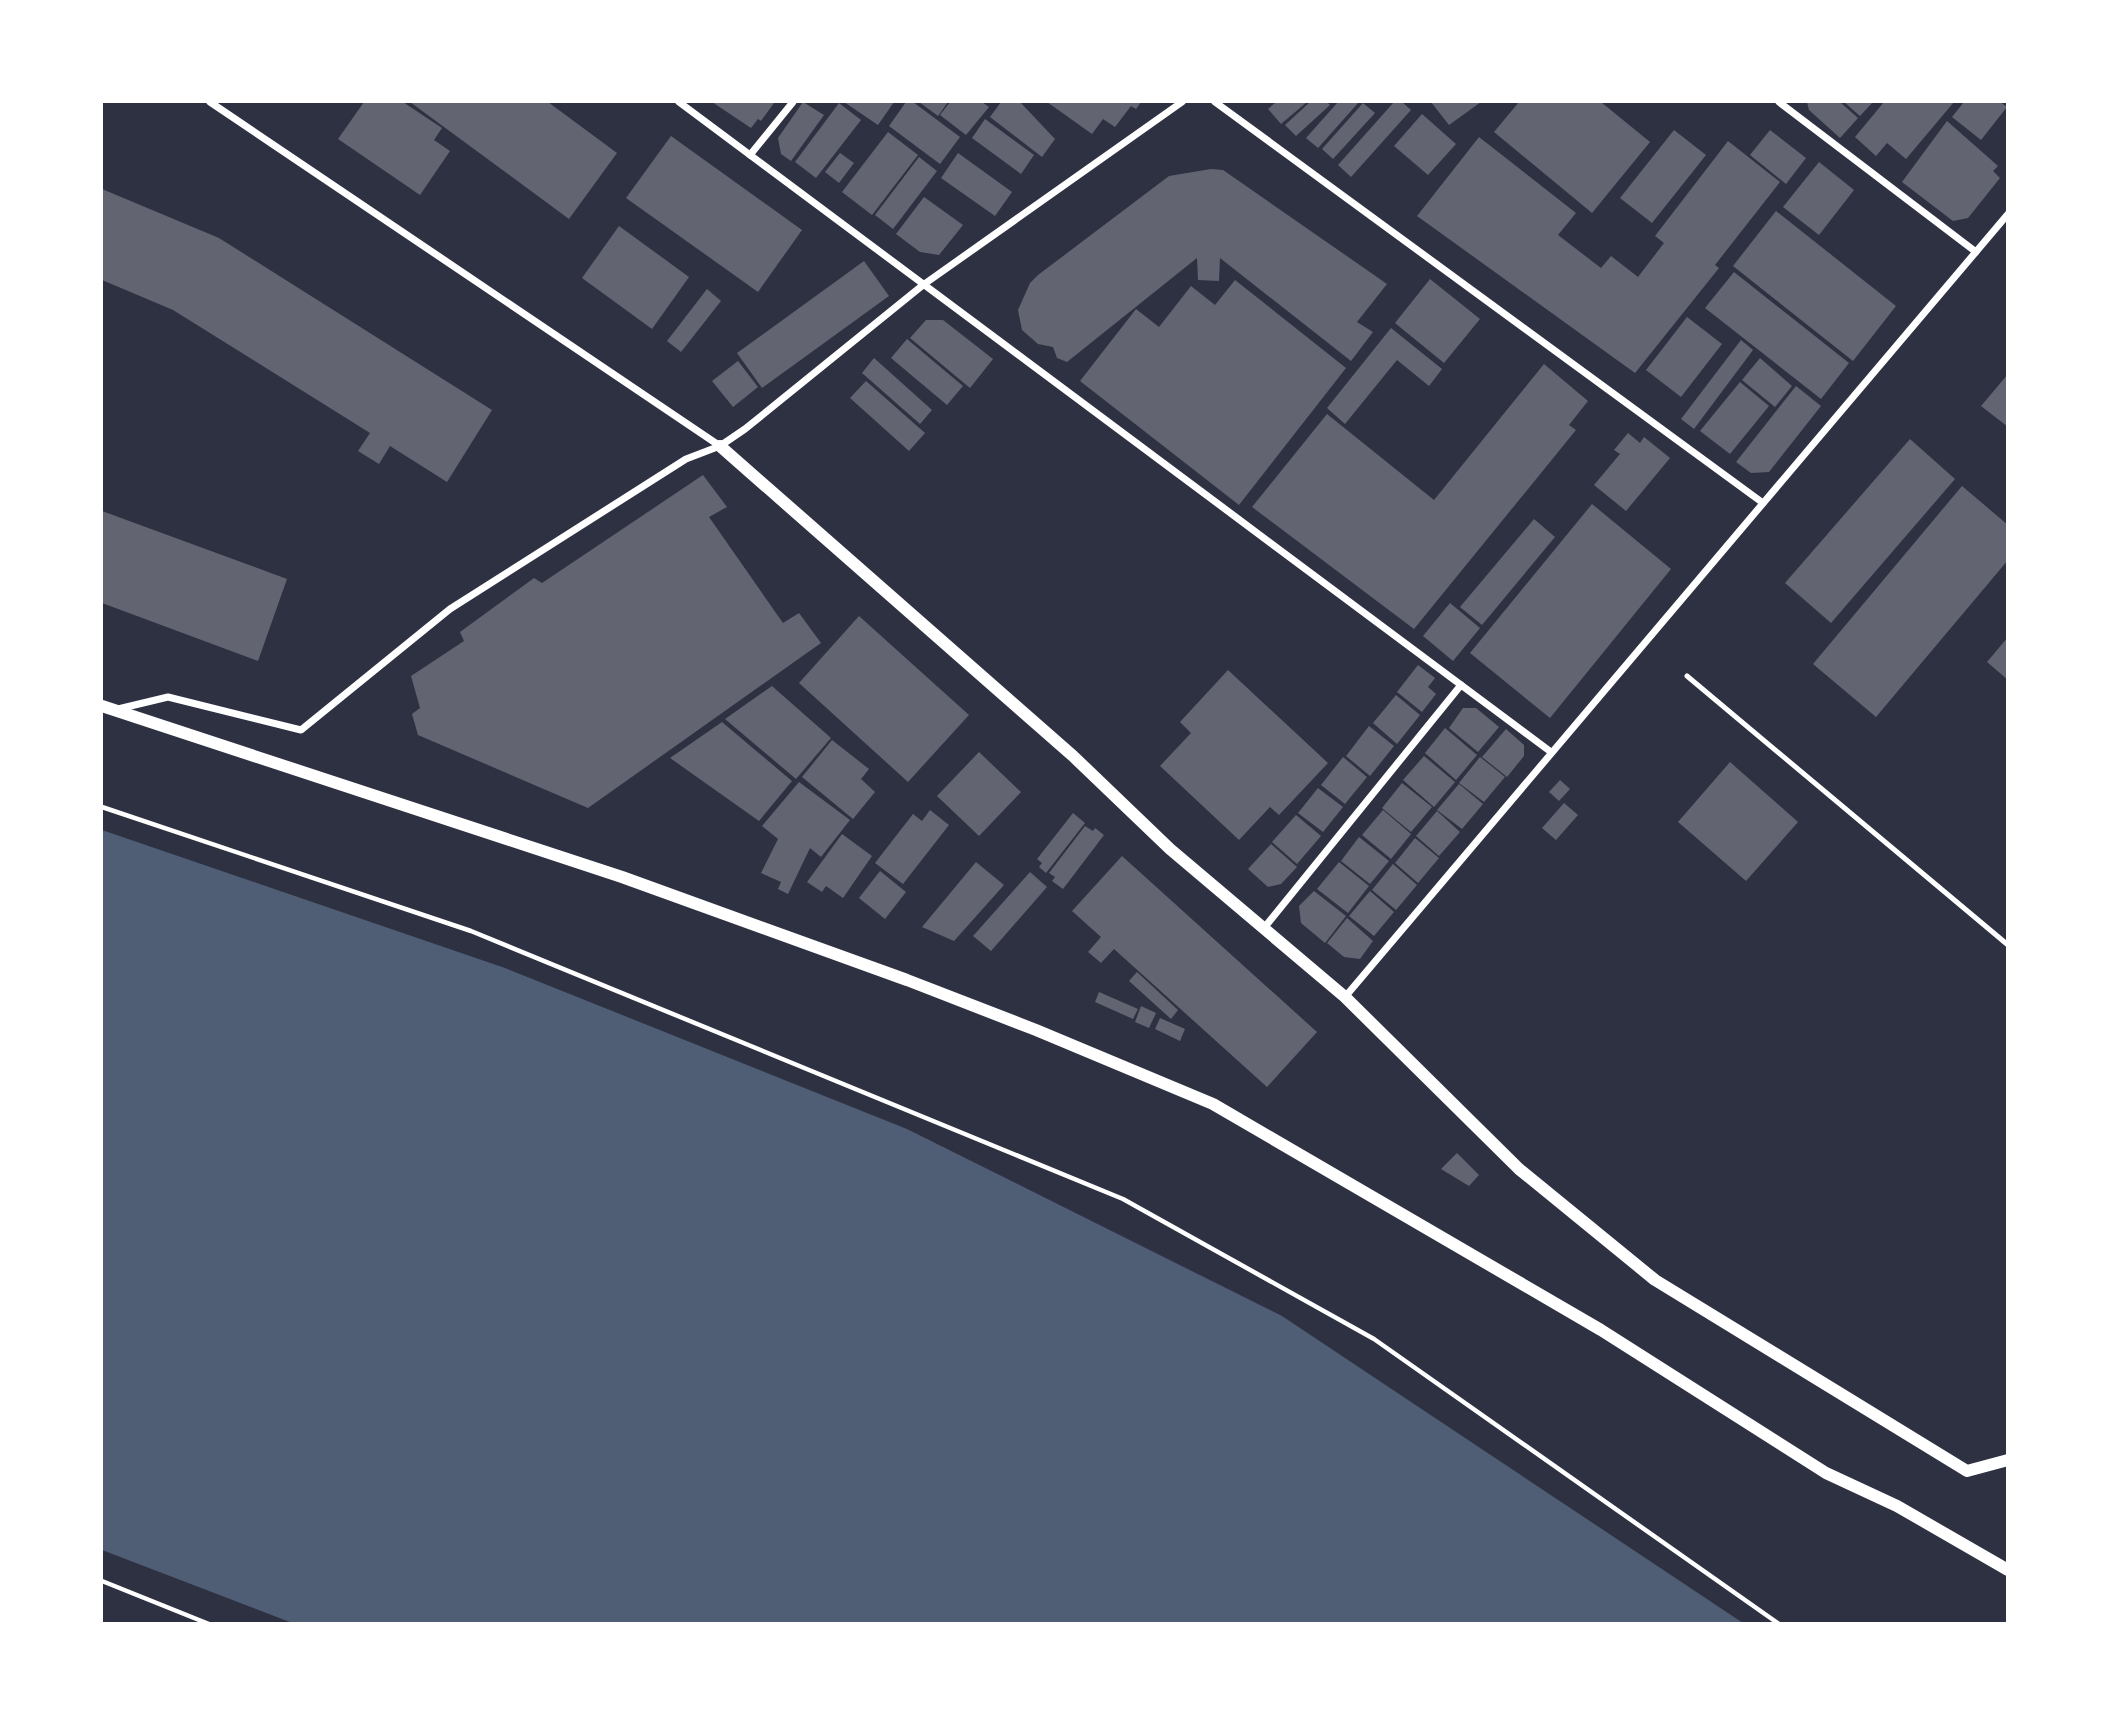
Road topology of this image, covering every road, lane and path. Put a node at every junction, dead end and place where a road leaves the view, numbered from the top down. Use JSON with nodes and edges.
{"nodes":[{"id":1,"x":209,"y":102,"type":"edge"},
{"id":2,"x":679,"y":102,"type":"edge"},
{"id":3,"x":793,"y":102,"type":"edge"},
{"id":4,"x":1182,"y":102,"type":"edge"},
{"id":5,"x":1215,"y":102,"type":"edge"},
{"id":6,"x":1782,"y":102,"type":"edge"},
{"id":7,"x":750,"y":156,"type":"junction"},
{"id":8,"x":2007,"y":214,"type":"edge"},
{"id":9,"x":1976,"y":252,"type":"junction"},
{"id":10,"x":923,"y":285,"type":"junction"},
{"id":11,"x":720,"y":446,"type":"junction"},
{"id":12,"x":1763,"y":503,"type":"junction"},
{"id":13,"x":1687,"y":676,"type":"dead end"},
{"id":14,"x":1461,"y":685,"type":"junction"},
{"id":15,"x":102,"y":706,"type":"edge"},
{"id":16,"x":114,"y":710,"type":"junction"},
{"id":17,"x":1551,"y":752,"type":"junction"},
{"id":18,"x":102,"y":807,"type":"edge"},
{"id":19,"x":1264,"y":928,"type":"junction"},
{"id":20,"x":2007,"y":945,"type":"edge"},
{"id":21,"x":1345,"y":997,"type":"junction"},
{"id":22,"x":2007,"y":1460,"type":"edge"},
{"id":23,"x":2007,"y":1570,"type":"edge"},
{"id":24,"x":102,"y":1581,"type":"edge"},
{"id":25,"x":209,"y":1623,"type":"edge"},
{"id":26,"x":1779,"y":1623,"type":"edge"}],
"edges":[{"from":1,"to":11,"type":"street"},
{"from":2,"to":7,"type":"street"},
{"from":3,"to":7,"type":"street"},
{"from":4,"to":10,"type":"street"},
{"from":5,"to":12,"type":"street"},
{"from":6,"to":9,"type":"street"},
{"from":7,"to":10,"type":"street"},
{"from":8,"to":9,"type":"street"},
{"from":9,"to":12,"type":"street"},
{"from":10,"to":11,"type":"street"},
{"from":10,"to":14,"type":"street"},
{"from":11,"to":16,"type":"street"},
{"from":11,"to":19,"type":"street"},
{"from":12,"to":17,"type":"street"},
{"from":13,"to":20,"type":"lane"},
{"from":14,"to":17,"type":"street"},
{"from":14,"to":19,"type":"street"},
{"from":15,"to":16,"type":"street"},
{"from":16,"to":23,"type":"street"},
{"from":17,"to":21,"type":"street"},
{"from":18,"to":26,"type":"path"},
{"from":19,"to":21,"type":"street"},
{"from":21,"to":22,"type":"street"},
{"from":24,"to":25,"type":"path"}]}
